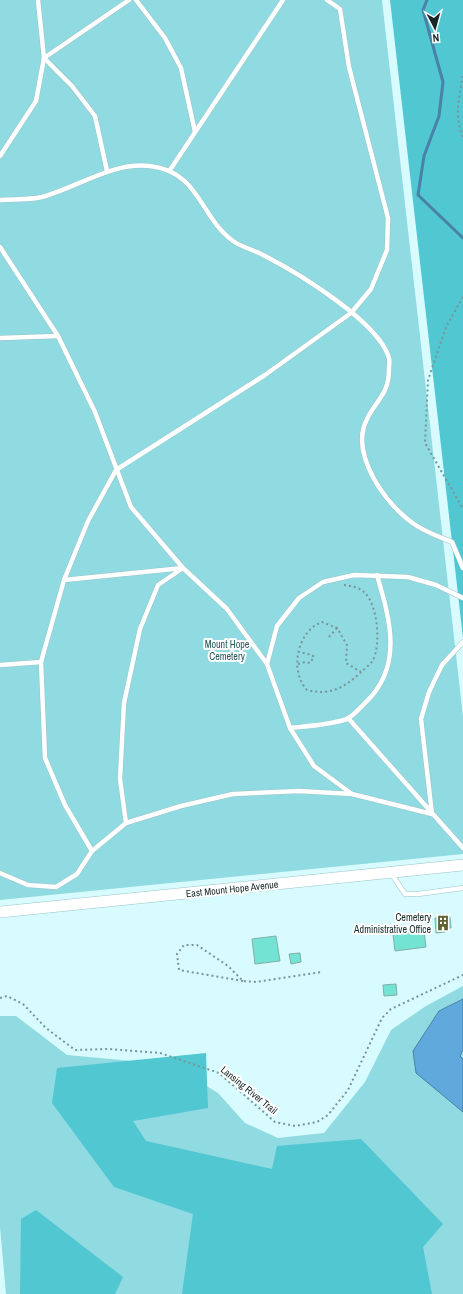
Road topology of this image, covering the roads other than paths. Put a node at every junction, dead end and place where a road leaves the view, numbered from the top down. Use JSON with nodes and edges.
{"nodes":[{"id":1,"x":38,"y":0,"type":"edge"},
{"id":2,"x":129,"y":0,"type":"edge"},
{"id":3,"x":136,"y":0,"type":"edge"},
{"id":4,"x":283,"y":0,"type":"edge"},
{"id":5,"x":327,"y":0,"type":"edge"},
{"id":6,"x":44,"y":58,"type":"junction"},
{"id":7,"x":195,"y":132,"type":"junction"},
{"id":8,"x":0,"y":156,"type":"edge"},
{"id":9,"x":170,"y":170,"type":"junction"},
{"id":10,"x":106,"y":172,"type":"junction"},
{"id":11,"x":0,"y":200,"type":"edge"},
{"id":12,"x":0,"y":247,"type":"edge"},
{"id":13,"x":351,"y":313,"type":"junction"},
{"id":14,"x":58,"y":336,"type":"junction"},
{"id":15,"x":0,"y":338,"type":"edge"},
{"id":16,"x":116,"y":470,"type":"junction"},
{"id":17,"x":183,"y":568,"type":"junction"},
{"id":18,"x":463,"y":568,"type":"edge"},
{"id":19,"x":377,"y":575,"type":"junction"},
{"id":20,"x":64,"y":580,"type":"junction"},
{"id":21,"x":463,"y":598,"type":"edge"},
{"id":22,"x":463,"y":642,"type":"edge"},
{"id":23,"x":41,"y":662,"type":"junction"},
{"id":24,"x":267,"y":664,"type":"junction"},
{"id":25,"x":0,"y":665,"type":"edge"},
{"id":26,"x":348,"y":718,"type":"junction"},
{"id":27,"x":290,"y":728,"type":"junction"},
{"id":28,"x":352,"y":794,"type":"junction"},
{"id":29,"x":432,"y":814,"type":"junction"},
{"id":30,"x":126,"y":823,"type":"junction"},
{"id":31,"x":463,"y":848,"type":"edge"},
{"id":32,"x":92,"y":851,"type":"junction"},
{"id":33,"x":463,"y":865,"type":"edge"},
{"id":34,"x":0,"y":873,"type":"edge"},
{"id":35,"x":391,"y":873,"type":"junction"},
{"id":36,"x":463,"y":888,"type":"edge"},
{"id":37,"x":0,"y":912,"type":"edge"}],
"edges":[{"from":1,"to":6,"type":"lane"},
{"from":2,"to":6,"type":"lane"},
{"from":3,"to":7,"type":"lane"},
{"from":4,"to":7,"type":"lane"},
{"from":5,"to":13,"type":"lane"},
{"from":6,"to":8,"type":"lane"},
{"from":6,"to":10,"type":"lane"},
{"from":7,"to":9,"type":"lane"},
{"from":9,"to":10,"type":"lane"},
{"from":9,"to":13,"type":"lane"},
{"from":10,"to":11,"type":"lane"},
{"from":12,"to":14,"type":"lane"},
{"from":13,"to":16,"type":"lane"},
{"from":13,"to":18,"type":"lane"},
{"from":14,"to":15,"type":"lane"},
{"from":14,"to":16,"type":"lane"},
{"from":16,"to":17,"type":"lane"},
{"from":16,"to":20,"type":"lane"},
{"from":17,"to":20,"type":"lane"},
{"from":17,"to":24,"type":"lane"},
{"from":17,"to":30,"type":"lane"},
{"from":19,"to":21,"type":"lane"},
{"from":19,"to":24,"type":"lane"},
{"from":19,"to":26,"type":"lane"},
{"from":20,"to":23,"type":"lane"},
{"from":22,"to":29,"type":"lane"},
{"from":23,"to":25,"type":"lane"},
{"from":23,"to":32,"type":"lane"},
{"from":24,"to":27,"type":"lane"},
{"from":26,"to":27,"type":"lane"},
{"from":26,"to":29,"type":"lane"},
{"from":27,"to":28,"type":"lane"},
{"from":28,"to":29,"type":"lane"},
{"from":28,"to":30,"type":"lane"},
{"from":29,"to":31,"type":"lane"},
{"from":30,"to":32,"type":"lane"},
{"from":32,"to":34,"type":"lane"},
{"from":33,"to":35,"type":"street","name":"East Mount Hope Avenue"},
{"from":35,"to":36,"type":"lane"},
{"from":35,"to":37,"type":"street","name":"East Mount Hope Avenue"}]}
